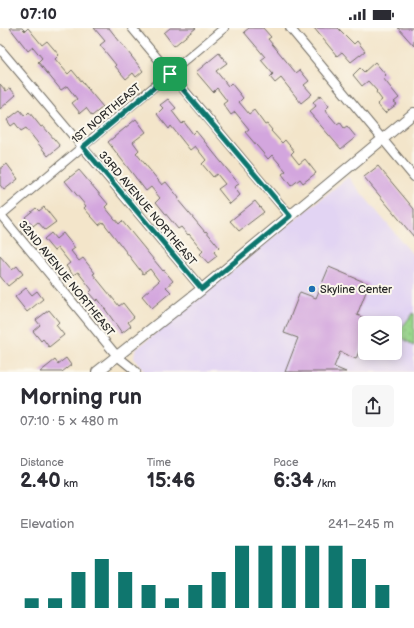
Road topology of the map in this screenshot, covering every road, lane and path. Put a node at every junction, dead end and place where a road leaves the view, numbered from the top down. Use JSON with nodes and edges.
{"nodes":[{"id":1,"x":132,"y":28,"type":"edge"},
{"id":2,"x":224,"y":28,"type":"edge"},
{"id":3,"x":290,"y":28,"type":"edge"},
{"id":4,"x":0,"y":49,"type":"edge"},
{"id":5,"x":170,"y":74,"type":"junction"},
{"id":6,"x":414,"y":114,"type":"edge"},
{"id":7,"x":383,"y":140,"type":"junction"},
{"id":8,"x":83,"y":147,"type":"junction"},
{"id":9,"x":414,"y":177,"type":"edge"},
{"id":10,"x":0,"y":214,"type":"edge"},
{"id":11,"x":290,"y":216,"type":"junction"},
{"id":12,"x":202,"y":289,"type":"junction"},
{"id":13,"x":117,"y":356,"type":"junction"},
{"id":14,"x":97,"y":372,"type":"edge"},
{"id":15,"x":136,"y":372,"type":"edge"}],
"edges":[{"from":1,"to":5,"type":"street"},
{"from":2,"to":5,"type":"street","name":"1ST NORTHEAST"},
{"from":3,"to":7,"type":"street"},
{"from":4,"to":8,"type":"street","name":"33RD AVENUE NORTHEAST"},
{"from":5,"to":8,"type":"street","name":"1ST NORTHEAST"},
{"from":5,"to":11,"type":"street"},
{"from":6,"to":7,"type":"street"},
{"from":7,"to":9,"type":"street"},
{"from":7,"to":11,"type":"street"},
{"from":8,"to":10,"type":"street","name":"1ST NORTHEAST"},
{"from":8,"to":12,"type":"street","name":"33RD AVENUE NORTHEAST"},
{"from":10,"to":13,"type":"street","name":"32ND AVENUE NORTHEAST"},
{"from":11,"to":12,"type":"street"},
{"from":12,"to":13,"type":"street"},
{"from":13,"to":14,"type":"street"},
{"from":13,"to":15,"type":"street"}]}
